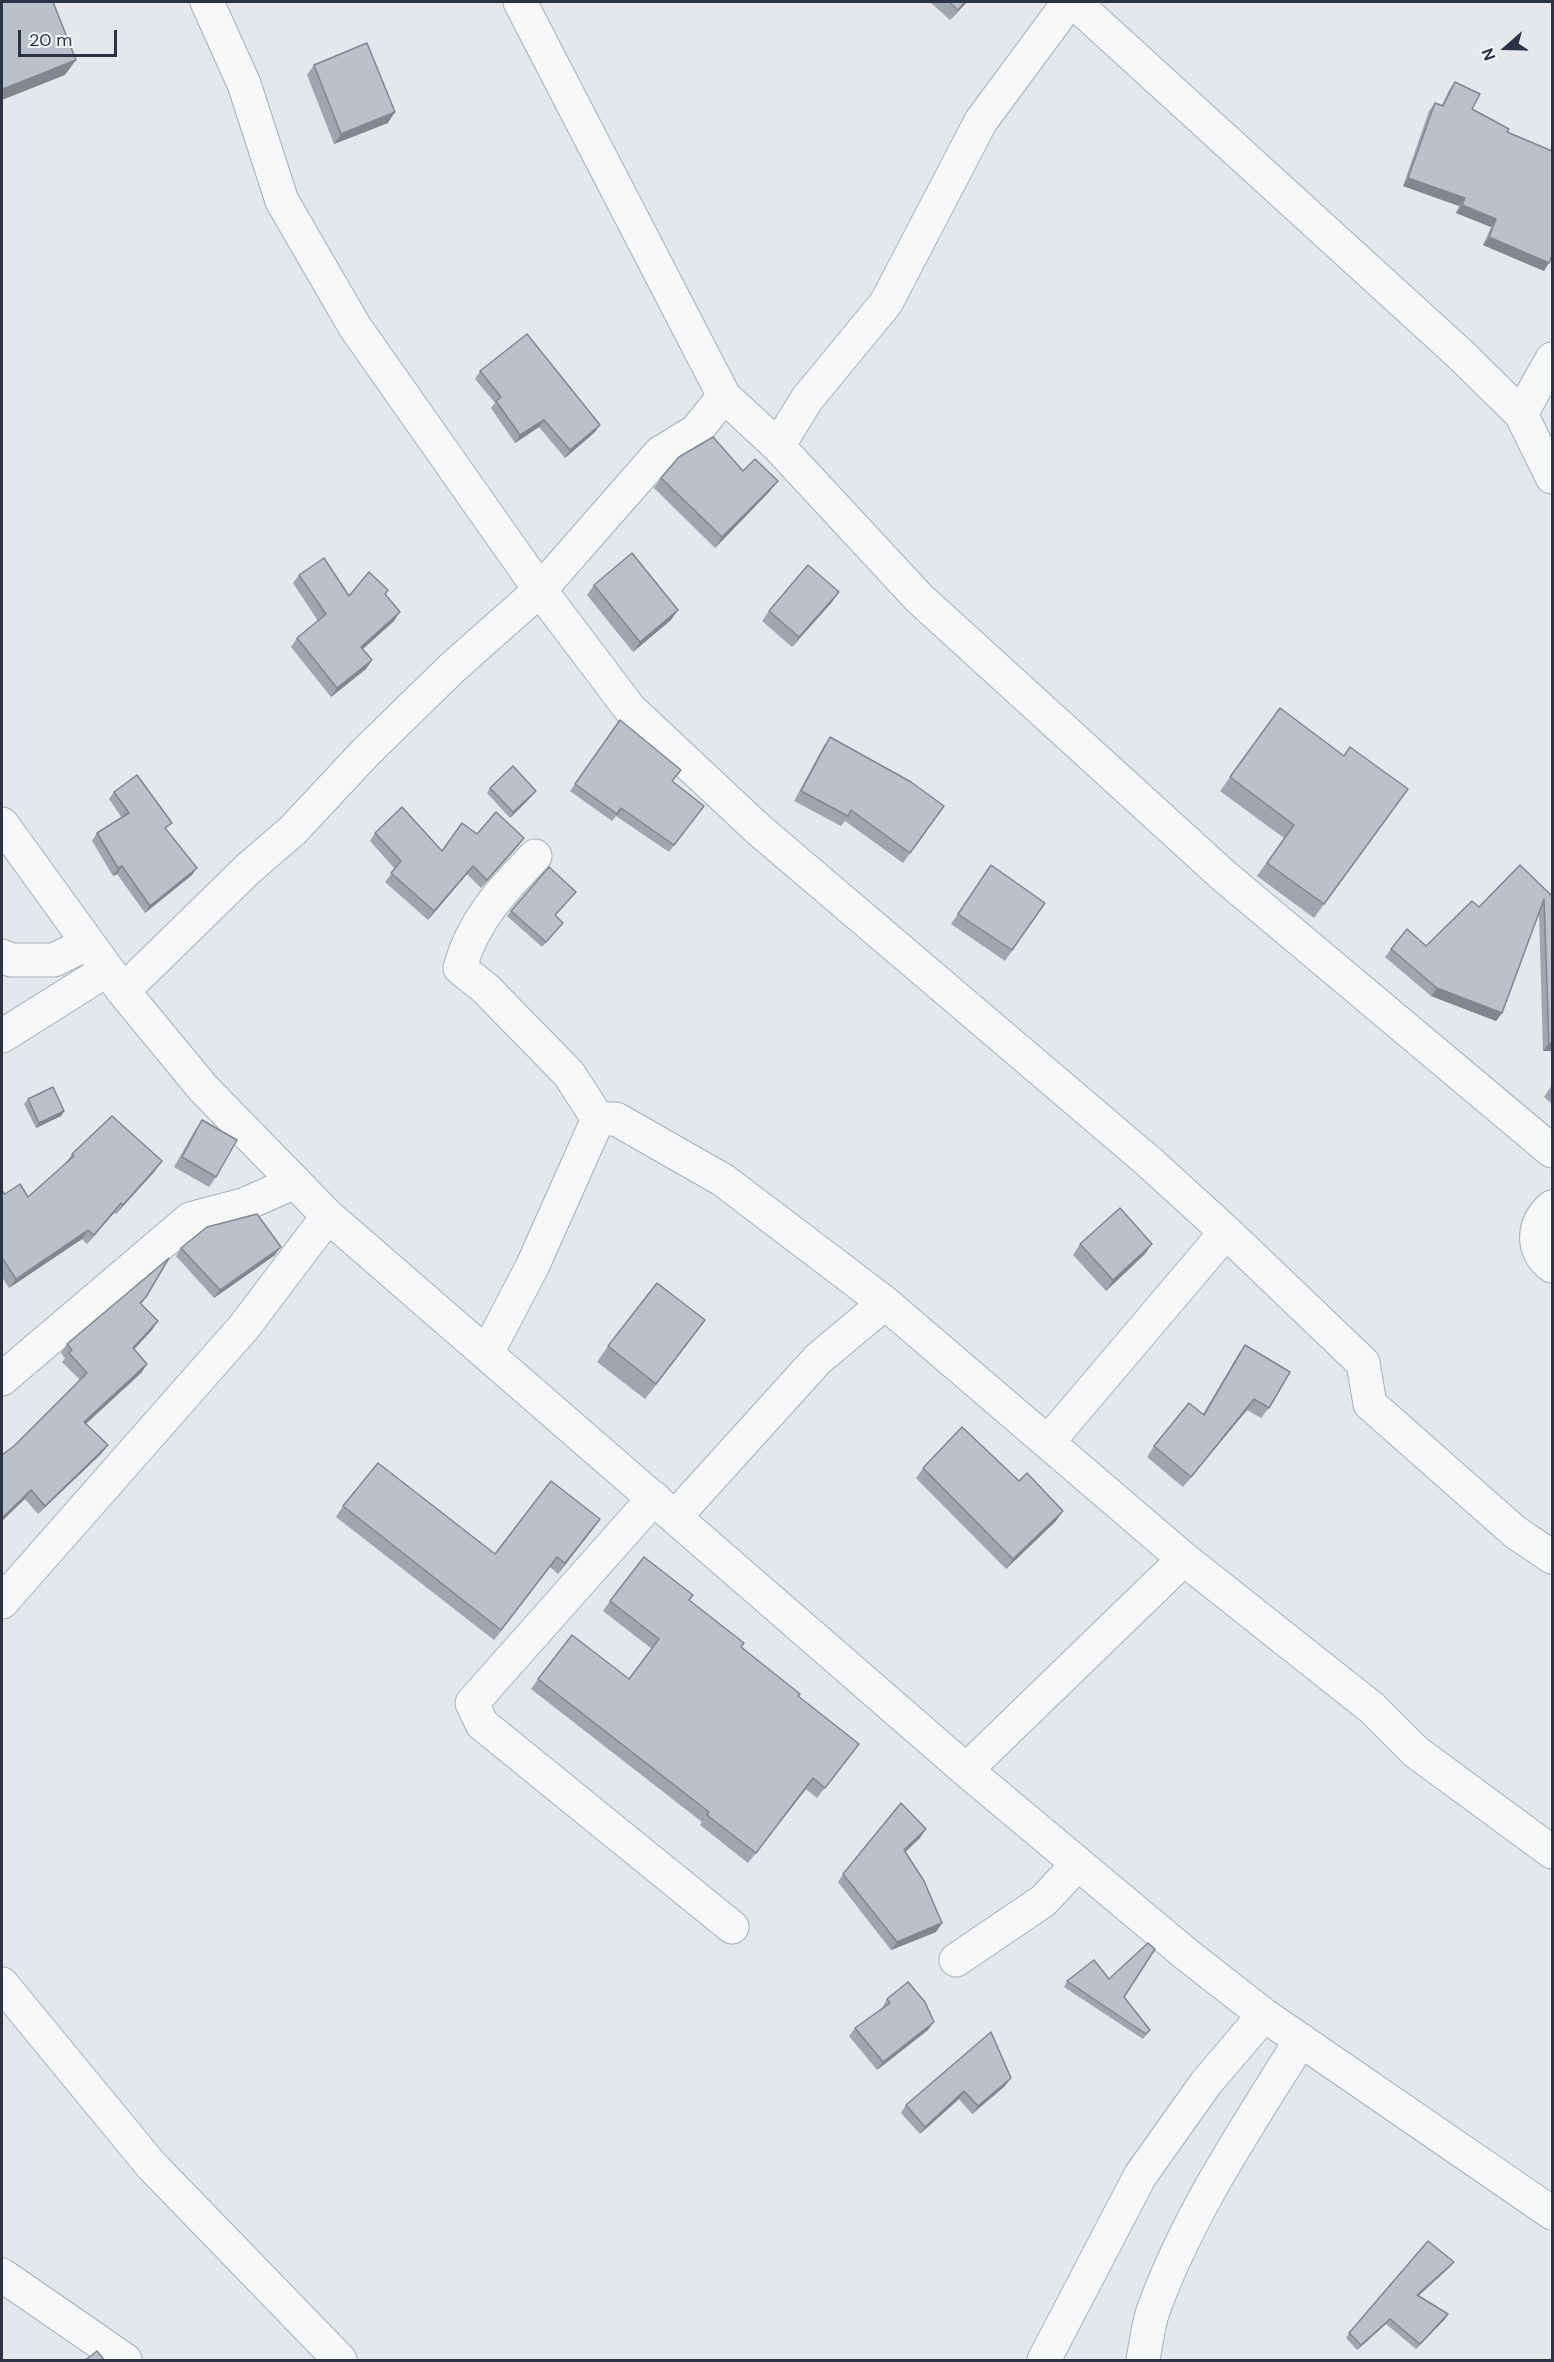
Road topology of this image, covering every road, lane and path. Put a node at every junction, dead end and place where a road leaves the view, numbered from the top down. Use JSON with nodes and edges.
{"nodes":[{"id":1,"x":207,"y":2,"type":"edge"},
{"id":2,"x":520,"y":2,"type":"edge"},
{"id":3,"x":1069,"y":2,"type":"edge"},
{"id":4,"x":1074,"y":2,"type":"edge"},
{"id":5,"x":1552,"y":359,"type":"edge"},
{"id":6,"x":724,"y":396,"type":"junction"},
{"id":7,"x":1521,"y":414,"type":"junction"},
{"id":8,"x":778,"y":446,"type":"junction"},
{"id":9,"x":1552,"y":477,"type":"edge"},
{"id":10,"x":540,"y":590,"type":"junction"},
{"id":11,"x":2,"y":824,"type":"edge"},
{"id":12,"x":535,"y":856,"type":"dead end"},
{"id":13,"x":88,"y":943,"type":"junction"},
{"id":14,"x":2,"y":956,"type":"edge"},
{"id":15,"x":115,"y":980,"type":"junction"},
{"id":16,"x":2,"y":1036,"type":"edge"},
{"id":17,"x":598,"y":1119,"type":"junction"},
{"id":18,"x":1552,"y":1151,"type":"edge"},
{"id":19,"x":295,"y":1182,"type":"junction"},
{"id":20,"x":1552,"y":1207,"type":"edge"},
{"id":21,"x":328,"y":1216,"type":"junction"},
{"id":22,"x":1226,"y":1232,"type":"junction"},
{"id":23,"x":1552,"y":1266,"type":"edge"},
{"id":24,"x":885,"y":1303,"type":"junction"},
{"id":25,"x":487,"y":1353,"type":"junction"},
{"id":26,"x":2,"y":1378,"type":"edge"},
{"id":27,"x":1048,"y":1442,"type":"junction"},
{"id":28,"x":664,"y":1507,"type":"junction"},
{"id":29,"x":1552,"y":1557,"type":"edge"},
{"id":30,"x":1184,"y":1559,"type":"junction"},
{"id":31,"x":2,"y":1602,"type":"edge"},
{"id":32,"x":966,"y":1770,"type":"junction"},
{"id":33,"x":1552,"y":1852,"type":"edge"},
{"id":34,"x":1078,"y":1864,"type":"junction"},
{"id":35,"x":732,"y":1927,"type":"dead end"},
{"id":36,"x":956,"y":1960,"type":"dead end"},
{"id":37,"x":2,"y":1984,"type":"edge"},
{"id":38,"x":1264,"y":2015,"type":"junction"},
{"id":39,"x":1301,"y":2040,"type":"junction"},
{"id":40,"x":1552,"y":2213,"type":"edge"},
{"id":41,"x":2,"y":2275,"type":"edge"},
{"id":42,"x":124,"y":2361,"type":"edge"},
{"id":43,"x":340,"y":2361,"type":"edge"},
{"id":44,"x":1044,"y":2361,"type":"edge"},
{"id":45,"x":1143,"y":2361,"type":"edge"}],
"edges":[{"from":1,"to":10,"type":"street"},
{"from":2,"to":6,"type":"street"},
{"from":3,"to":8,"type":"street"},
{"from":4,"to":7,"type":"street"},
{"from":5,"to":7,"type":"street"},
{"from":6,"to":8,"type":"street"},
{"from":6,"to":10,"type":"street"},
{"from":7,"to":9,"type":"street"},
{"from":8,"to":18,"type":"street"},
{"from":10,"to":15,"type":"street"},
{"from":10,"to":22,"type":"street"},
{"from":11,"to":13,"type":"street"},
{"from":12,"to":17,"type":"street"},
{"from":13,"to":14,"type":"street"},
{"from":13,"to":15,"type":"street"},
{"from":15,"to":16,"type":"street"},
{"from":15,"to":19,"type":"street"},
{"from":17,"to":24,"type":"street"},
{"from":17,"to":25,"type":"street"},
{"from":19,"to":21,"type":"street"},
{"from":19,"to":26,"type":"street"},
{"from":20,"to":23,"type":"street"},
{"from":21,"to":25,"type":"street"},
{"from":21,"to":31,"type":"street"},
{"from":22,"to":27,"type":"street"},
{"from":22,"to":29,"type":"street"},
{"from":24,"to":27,"type":"street"},
{"from":24,"to":28,"type":"street"},
{"from":25,"to":28,"type":"street"},
{"from":27,"to":30,"type":"street"},
{"from":28,"to":32,"type":"street"},
{"from":28,"to":35,"type":"street"},
{"from":30,"to":32,"type":"street"},
{"from":30,"to":33,"type":"street"},
{"from":32,"to":34,"type":"street"},
{"from":34,"to":36,"type":"street"},
{"from":34,"to":38,"type":"street"},
{"from":37,"to":43,"type":"street"},
{"from":38,"to":39,"type":"street"},
{"from":38,"to":44,"type":"street"},
{"from":39,"to":40,"type":"street"},
{"from":39,"to":45,"type":"street"},
{"from":41,"to":42,"type":"street"}]}
